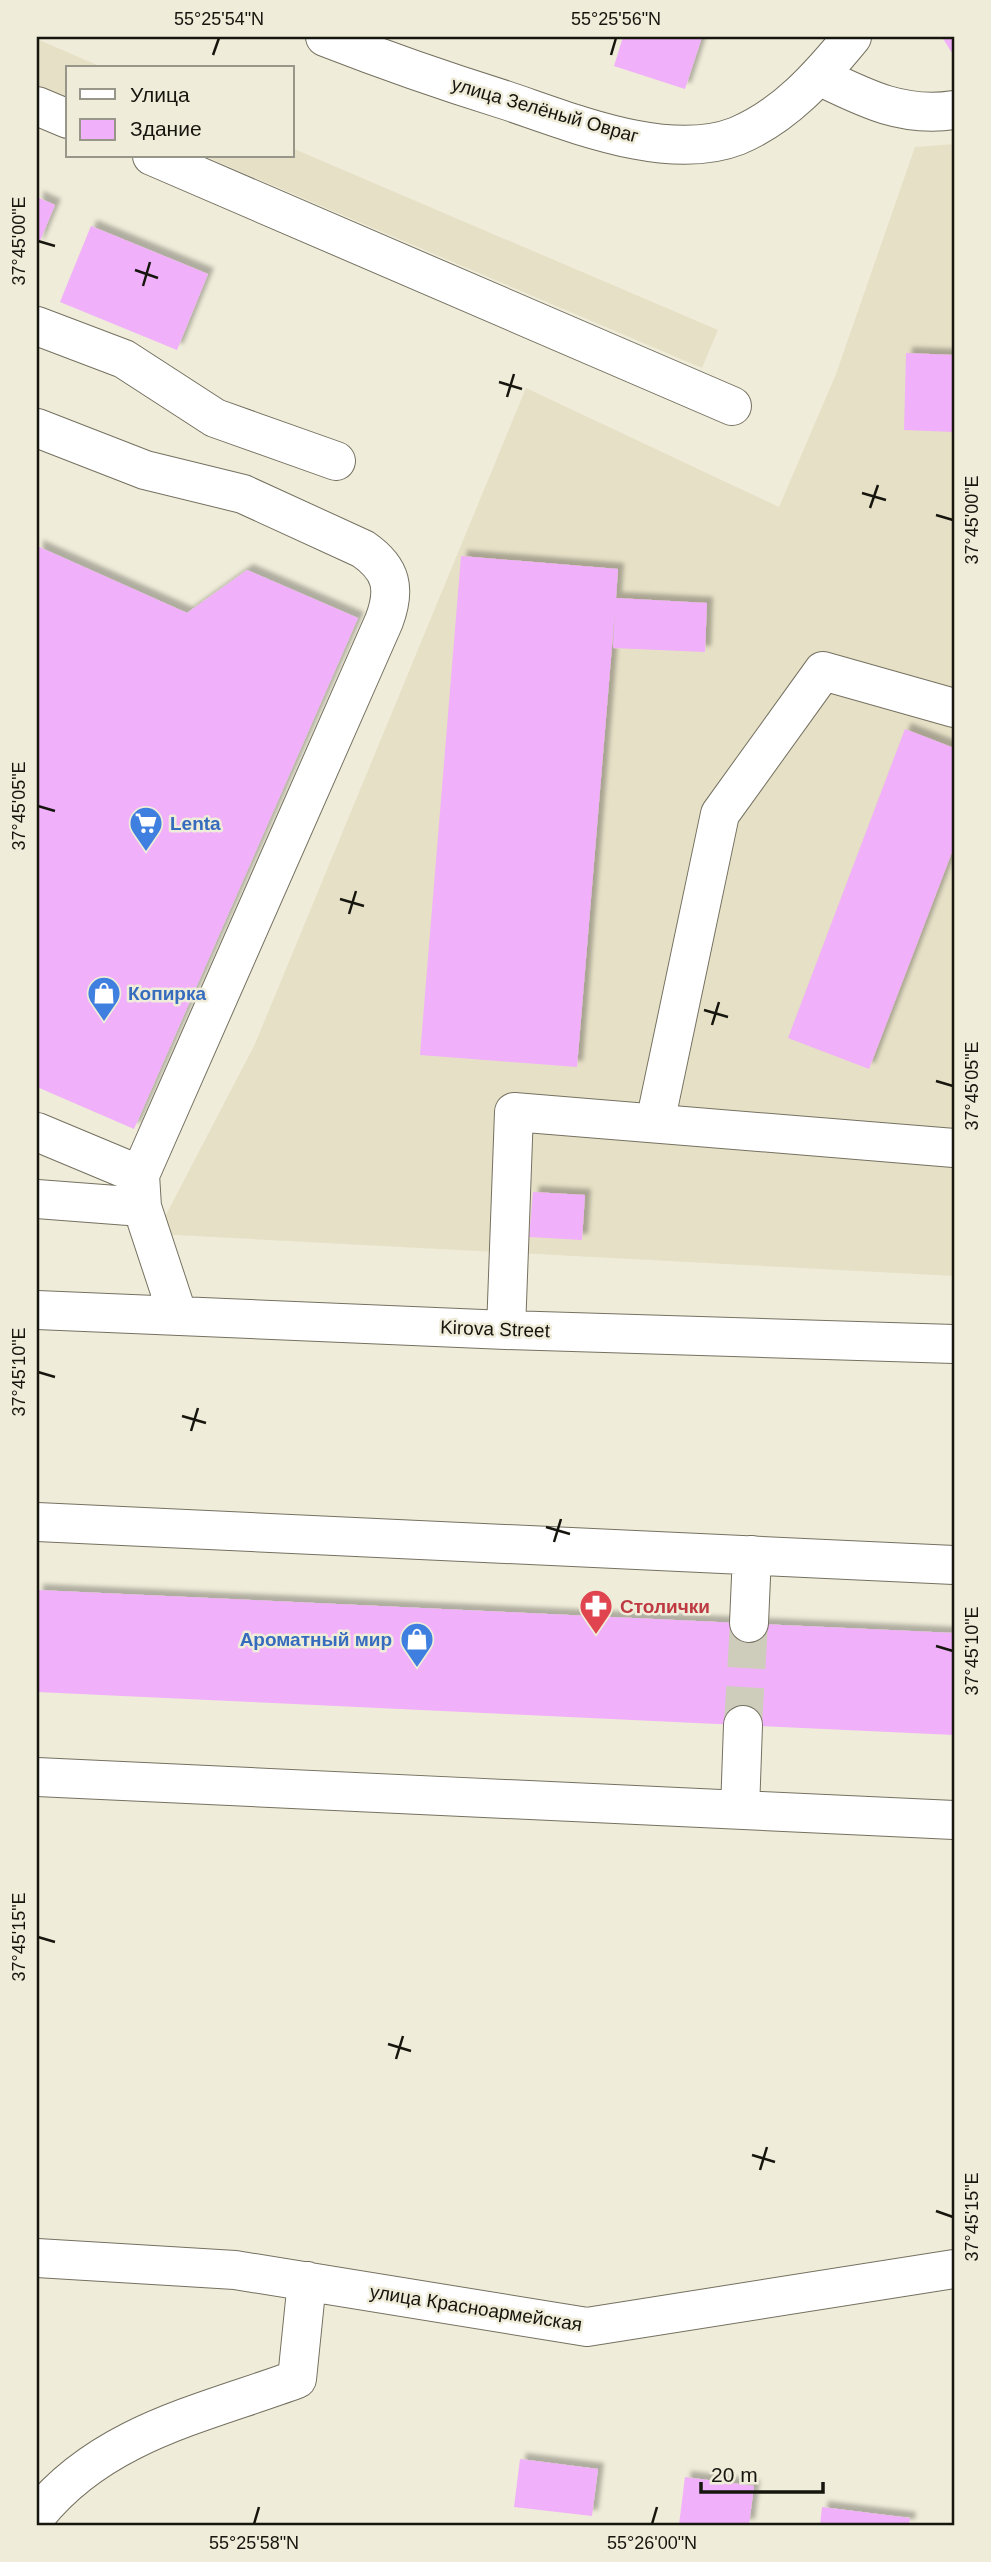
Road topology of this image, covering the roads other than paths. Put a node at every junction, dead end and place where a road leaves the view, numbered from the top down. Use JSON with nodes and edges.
{"nodes":[{"id":1,"x":325,"y":37,"type":"edge"},
{"id":2,"x":852,"y":37,"type":"edge"},
{"id":3,"x":819,"y":76,"type":"junction"},
{"id":4,"x":37,"y":106,"type":"edge"},
{"id":5,"x":954,"y":110,"type":"edge"},
{"id":6,"x":66,"y":118,"type":"edge"},
{"id":7,"x":157,"y":158,"type":"edge"},
{"id":8,"x":37,"y":326,"type":"edge"},
{"id":9,"x":732,"y":406,"type":"dead end"},
{"id":10,"x":37,"y":428,"type":"edge"},
{"id":11,"x":336,"y":461,"type":"dead end"},
{"id":12,"x":954,"y":708,"type":"edge"},
{"id":13,"x":655,"y":1123,"type":"junction"},
{"id":14,"x":37,"y":1132,"type":"edge"},
{"id":15,"x":954,"y":1147,"type":"edge"},
{"id":16,"x":141,"y":1191,"type":"junction"},
{"id":17,"x":37,"y":1199,"type":"edge"},
{"id":18,"x":37,"y":1310,"type":"edge"},
{"id":19,"x":178,"y":1316,"type":"junction"},
{"id":20,"x":506,"y":1330,"type":"junction"},
{"id":21,"x":954,"y":1344,"type":"edge"},
{"id":22,"x":37,"y":1522,"type":"edge"},
{"id":23,"x":752,"y":1555,"type":"junction"},
{"id":24,"x":954,"y":1565,"type":"edge"},
{"id":25,"x":749,"y":1623,"type":"tunnel mouth"},
{"id":26,"x":743,"y":1725,"type":"tunnel mouth"},
{"id":27,"x":37,"y":1777,"type":"edge"},
{"id":28,"x":740,"y":1810,"type":"junction"},
{"id":29,"x":954,"y":1820,"type":"edge"},
{"id":30,"x":37,"y":2258,"type":"edge"},
{"id":31,"x":954,"y":2269,"type":"edge"},
{"id":32,"x":307,"y":2281,"type":"junction"},
{"id":33,"x":37,"y":2515,"type":"edge"}],
"edges":[{"from":1,"to":3,"type":"street","name":"улица Зелёный Овраг"},
{"from":2,"to":3,"type":"street","name":"улица Зелёный Овраг"},
{"from":3,"to":5,"type":"street"},
{"from":4,"to":6,"type":"street"},
{"from":7,"to":9,"type":"street"},
{"from":8,"to":11,"type":"street"},
{"from":10,"to":16,"type":"street"},
{"from":12,"to":13,"type":"street"},
{"from":13,"to":15,"type":"street"},
{"from":13,"to":20,"type":"street"},
{"from":14,"to":16,"type":"street"},
{"from":16,"to":17,"type":"street"},
{"from":16,"to":19,"type":"street"},
{"from":18,"to":19,"type":"street","name":"Kirova Street"},
{"from":19,"to":20,"type":"street","name":"Kirova Street"},
{"from":20,"to":21,"type":"street","name":"Kirova Street"},
{"from":22,"to":23,"type":"street"},
{"from":23,"to":24,"type":"street"},
{"from":23,"to":25,"type":"street"},
{"from":26,"to":28,"type":"street"},
{"from":27,"to":28,"type":"street"},
{"from":28,"to":29,"type":"street"},
{"from":30,"to":32,"type":"street","name":"улица Красноармейская"},
{"from":31,"to":32,"type":"street","name":"улица Красноармейская"},
{"from":32,"to":33,"type":"street"}]}
